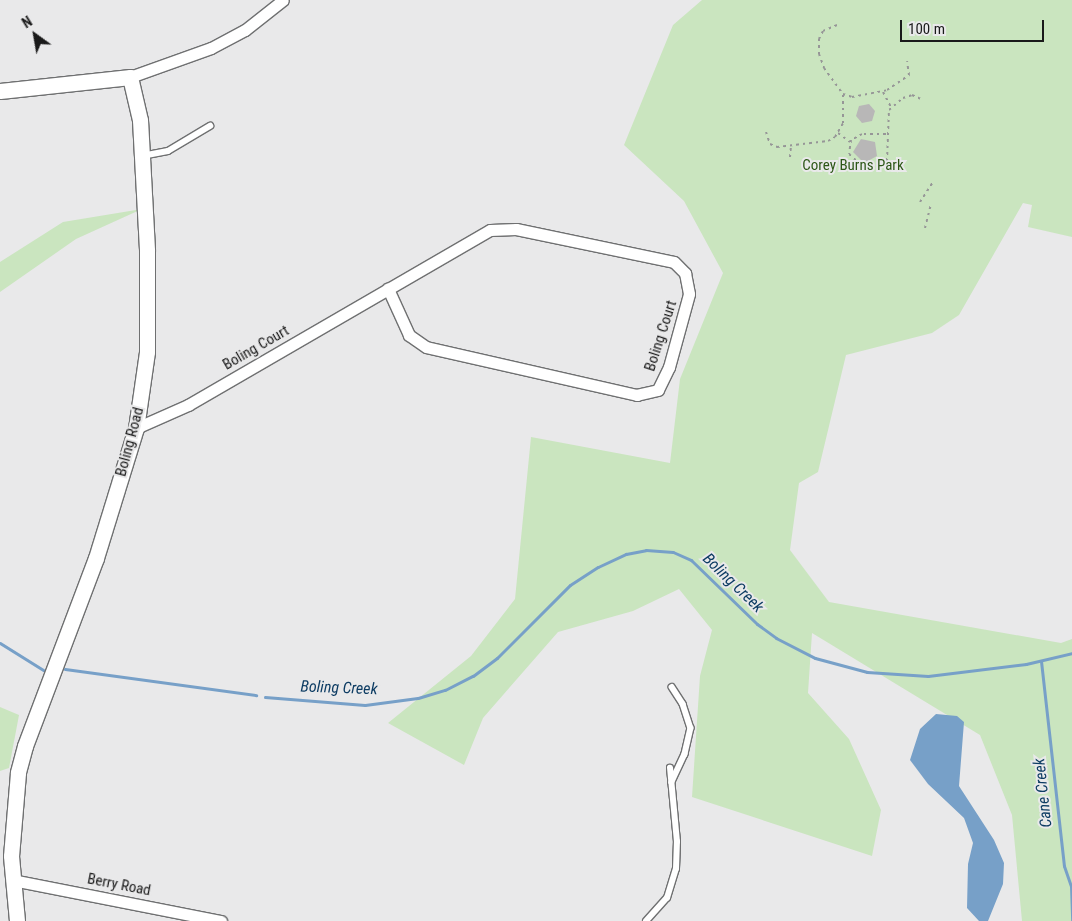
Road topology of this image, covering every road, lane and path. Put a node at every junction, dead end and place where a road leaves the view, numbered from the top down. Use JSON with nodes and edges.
{"nodes":[{"id":1,"x":283,"y":0,"type":"edge"},
{"id":2,"x":837,"y":25,"type":"dead end"},
{"id":3,"x":907,"y":61,"type":"dead end"},
{"id":4,"x":130,"y":77,"type":"junction"},
{"id":5,"x":0,"y":91,"type":"edge"},
{"id":6,"x":883,"y":92,"type":"junction"},
{"id":7,"x":843,"y":94,"type":"junction"},
{"id":8,"x":923,"y":100,"type":"dead end"},
{"id":9,"x":892,"y":107,"type":"junction"},
{"id":10,"x":210,"y":126,"type":"dead end"},
{"id":11,"x":766,"y":132,"type":"dead end"},
{"id":12,"x":838,"y":132,"type":"junction"},
{"id":13,"x":886,"y":134,"type":"junction"},
{"id":14,"x":850,"y":143,"type":"junction"},
{"id":15,"x":791,"y":146,"type":"junction"},
{"id":16,"x":142,"y":156,"type":"junction"},
{"id":17,"x":790,"y":157,"type":"dead end"},
{"id":18,"x":933,"y":182,"type":"dead end"},
{"id":19,"x":920,"y":202,"type":"dead end"},
{"id":20,"x":931,"y":204,"type":"dead end"},
{"id":21,"x":926,"y":228,"type":"dead end"},
{"id":22,"x":388,"y":289,"type":"junction"},
{"id":23,"x":136,"y":428,"type":"junction"},
{"id":24,"x":672,"y":687,"type":"dead end"},
{"id":25,"x":670,"y":768,"type":"dead end"},
{"id":26,"x":672,"y":782,"type":"junction"},
{"id":27,"x":12,"y":880,"type":"junction"},
{"id":28,"x":17,"y":921,"type":"edge"},
{"id":29,"x":220,"y":921,"type":"edge"},
{"id":30,"x":646,"y":921,"type":"edge"}],
"edges":[{"from":1,"to":4,"type":"street"},
{"from":2,"to":7,"type":"path"},
{"from":3,"to":6,"type":"path"},
{"from":4,"to":5,"type":"street"},
{"from":4,"to":16,"type":"street","name":"Boling Road"},
{"from":6,"to":7,"type":"path"},
{"from":6,"to":9,"type":"path"},
{"from":7,"to":12,"type":"path"},
{"from":8,"to":9,"type":"path"},
{"from":9,"to":13,"type":"path"},
{"from":10,"to":16,"type":"lane"},
{"from":11,"to":15,"type":"path"},
{"from":12,"to":14,"type":"path"},
{"from":12,"to":15,"type":"path"},
{"from":13,"to":14,"type":"path"},
{"from":13,"to":14,"type":"path"},
{"from":15,"to":17,"type":"path"},
{"from":16,"to":23,"type":"street","name":"Boling Road"},
{"from":18,"to":19,"type":"path"},
{"from":20,"to":21,"type":"path"},
{"from":22,"to":22,"type":"street","name":"Boling Court"},
{"from":22,"to":23,"type":"street","name":"Boling Court"},
{"from":23,"to":27,"type":"street","name":"Boling Road"},
{"from":24,"to":26,"type":"lane"},
{"from":25,"to":26,"type":"lane"},
{"from":26,"to":30,"type":"lane"},
{"from":27,"to":28,"type":"street","name":"Boling Road"},
{"from":27,"to":29,"type":"street","name":"Berry Road"}]}
